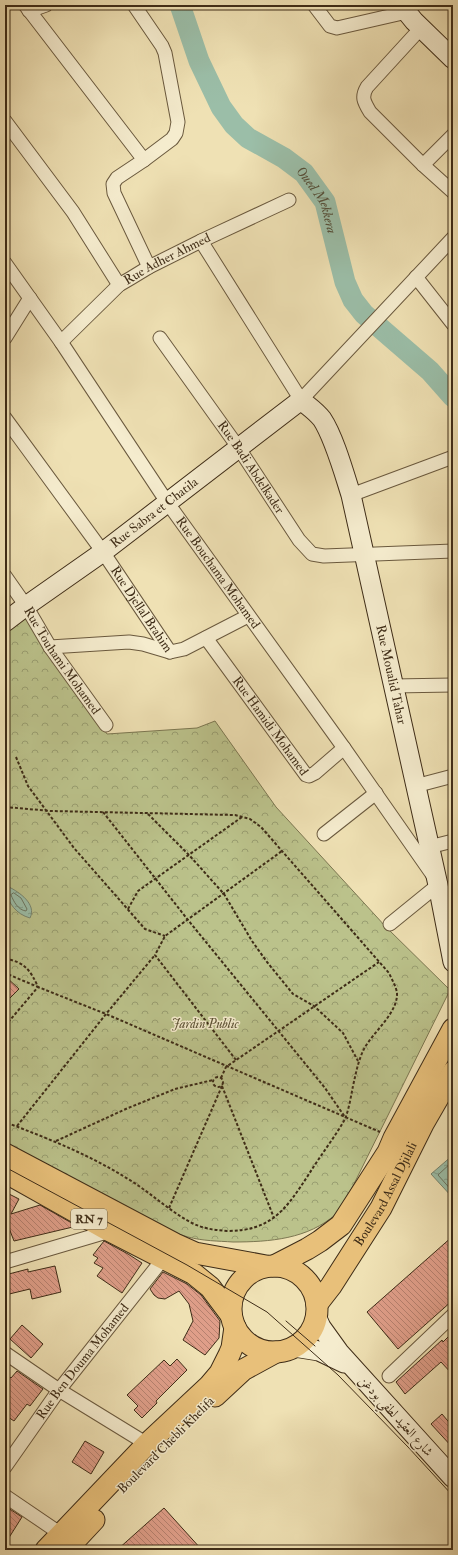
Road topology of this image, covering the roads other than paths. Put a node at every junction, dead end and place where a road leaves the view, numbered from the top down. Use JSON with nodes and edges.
{"nodes":[{"id":1,"x":46,"y":5,"type":"edge"},
{"id":2,"x":134,"y":5,"type":"edge"},
{"id":3,"x":314,"y":5,"type":"edge"},
{"id":4,"x":27,"y":8,"type":"edge"},
{"id":5,"x":404,"y":8,"type":"edge"},
{"id":6,"x":421,"y":28,"type":"junction"},
{"id":7,"x":453,"y":59,"type":"edge"},
{"id":8,"x":5,"y":121,"type":"edge"},
{"id":9,"x":453,"y":135,"type":"edge"},
{"id":10,"x":144,"y":160,"type":"junction"},
{"id":11,"x":424,"y":165,"type":"junction"},
{"id":12,"x":453,"y":192,"type":"edge"},
{"id":13,"x":289,"y":200,"type":"dead end"},
{"id":14,"x":453,"y":238,"type":"edge"},
{"id":15,"x":201,"y":241,"type":"junction"},
{"id":16,"x":5,"y":263,"type":"edge"},
{"id":17,"x":149,"y":267,"type":"junction"},
{"id":18,"x":416,"y":277,"type":"junction"},
{"id":19,"x":119,"y":285,"type":"junction"},
{"id":20,"x":30,"y":298,"type":"junction"},
{"id":21,"x":453,"y":324,"type":"edge"},
{"id":22,"x":5,"y":338,"type":"edge"},
{"id":23,"x":160,"y":338,"type":"dead end"},
{"id":24,"x":61,"y":342,"type":"junction"},
{"id":25,"x":301,"y":400,"type":"junction"},
{"id":26,"x":5,"y":418,"type":"edge"},
{"id":27,"x":238,"y":447,"type":"junction"},
{"id":28,"x":453,"y":457,"type":"edge"},
{"id":29,"x":351,"y":495,"type":"junction"},
{"id":30,"x":167,"y":502,"type":"junction"},
{"id":31,"x":453,"y":551,"type":"edge"},
{"id":32,"x":103,"y":552,"type":"junction"},
{"id":33,"x":364,"y":554,"type":"junction"},
{"id":34,"x":5,"y":576,"type":"edge"},
{"id":35,"x":26,"y":606,"type":"junction"},
{"id":36,"x":248,"y":616,"type":"junction"},
{"id":37,"x":5,"y":622,"type":"edge"},
{"id":38,"x":206,"y":638,"type":"junction"},
{"id":39,"x":50,"y":647,"type":"junction"},
{"id":40,"x":170,"y":652,"type":"junction"},
{"id":41,"x":453,"y":685,"type":"edge"},
{"id":42,"x":393,"y":686,"type":"junction"},
{"id":43,"x":106,"y":725,"type":"dead end"},
{"id":44,"x":344,"y":748,"type":"junction"},
{"id":45,"x":453,"y":776,"type":"edge"},
{"id":46,"x":415,"y":786,"type":"junction"},
{"id":47,"x":376,"y":793,"type":"junction"},
{"id":48,"x":324,"y":834,"type":"dead end"},
{"id":49,"x":453,"y":841,"type":"edge"},
{"id":50,"x":429,"y":847,"type":"junction"},
{"id":51,"x":437,"y":882,"type":"junction"},
{"id":52,"x":390,"y":924,"type":"dead end"},
{"id":53,"x":453,"y":962,"type":"edge"},
{"id":54,"x":453,"y":1029,"type":"edge"},
{"id":55,"x":441,"y":1082,"type":"edge"},
{"id":56,"x":402,"y":1143,"type":"junction"},
{"id":57,"x":5,"y":1154,"type":"edge"},
{"id":58,"x":9,"y":1178,"type":"edge"},
{"id":59,"x":110,"y":1231,"type":"junction"},
{"id":60,"x":171,"y":1256,"type":"junction"},
{"id":61,"x":5,"y":1262,"type":"edge"},
{"id":62,"x":270,"y":1266,"type":"junction"},
{"id":63,"x":316,"y":1310,"type":"junction"},
{"id":64,"x":453,"y":1315,"type":"edge"},
{"id":65,"x":233,"y":1321,"type":"junction"},
{"id":66,"x":285,"y":1349,"type":"junction"},
{"id":67,"x":5,"y":1353,"type":"edge"},
{"id":68,"x":355,"y":1371,"type":"junction"},
{"id":69,"x":389,"y":1376,"type":"dead end"},
{"id":70,"x":59,"y":1390,"type":"junction"},
{"id":71,"x":147,"y":1444,"type":"junction"},
{"id":72,"x":5,"y":1467,"type":"edge"},
{"id":73,"x":453,"y":1478,"type":"edge"},
{"id":74,"x":5,"y":1496,"type":"edge"},
{"id":75,"x":64,"y":1542,"type":"edge"},
{"id":76,"x":46,"y":1550,"type":"edge"}],
"edges":[{"from":1,"to":4,"type":"street"},
{"from":2,"to":10,"type":"street"},
{"from":3,"to":5,"type":"street"},
{"from":4,"to":10,"type":"street"},
{"from":5,"to":6,"type":"street"},
{"from":6,"to":7,"type":"street"},
{"from":6,"to":11,"type":"street"},
{"from":8,"to":19,"type":"street"},
{"from":9,"to":11,"type":"street"},
{"from":10,"to":17,"type":"street"},
{"from":11,"to":12,"type":"street"},
{"from":13,"to":15,"type":"street","name":"Rue Adher Ahmed"},
{"from":14,"to":18,"type":"street"},
{"from":15,"to":17,"type":"street","name":"Rue Adher Ahmed"},
{"from":15,"to":25,"type":"street"},
{"from":16,"to":20,"type":"street","name":"Rue Bouchama Mohamed"},
{"from":17,"to":19,"type":"street","name":"Rue Adher Ahmed"},
{"from":18,"to":21,"type":"street"},
{"from":18,"to":25,"type":"street"},
{"from":19,"to":24,"type":"street","name":"Rue Adher Ahmed"},
{"from":20,"to":22,"type":"street"},
{"from":20,"to":24,"type":"street","name":"Rue Bouchama Mohamed"},
{"from":23,"to":27,"type":"street","name":"Rue Badi Abdelkader"},
{"from":24,"to":30,"type":"street","name":"Rue Bouchama Mohamed"},
{"from":25,"to":27,"type":"street","name":"Rue Sabra et Chatila"},
{"from":25,"to":29,"type":"street","name":"Rue Moualid Tahar"},
{"from":26,"to":32,"type":"street","name":"Rue Djellal Brahim"},
{"from":27,"to":30,"type":"street","name":"Rue Sabra et Chatila"},
{"from":27,"to":33,"type":"street","name":"Rue Badi Abdelkader"},
{"from":28,"to":29,"type":"street"},
{"from":29,"to":33,"type":"street","name":"Rue Moualid Tahar"},
{"from":30,"to":32,"type":"street","name":"Rue Sabra et Chatila"},
{"from":30,"to":36,"type":"street","name":"Rue Bouchama Mohamed"},
{"from":31,"to":33,"type":"street"},
{"from":32,"to":35,"type":"street","name":"Rue Sabra et Chatila"},
{"from":32,"to":40,"type":"street","name":"Rue Djellal Brahim"},
{"from":33,"to":42,"type":"street","name":"Rue Moualid Tahar"},
{"from":34,"to":35,"type":"street","name":"Rue Touhami Mohamed"},
{"from":35,"to":37,"type":"street","name":"Rue Sabra et Chatila"},
{"from":35,"to":39,"type":"street","name":"Rue Touhami Mohamed"},
{"from":36,"to":38,"type":"street","name":"Rue Djellal Brahim"},
{"from":36,"to":44,"type":"street","name":"Rue Bouchama Mohamed"},
{"from":38,"to":40,"type":"street","name":"Rue Djellal Brahim"},
{"from":38,"to":44,"type":"street","name":"Rue Hamidi Mohamed"},
{"from":39,"to":40,"type":"street"},
{"from":39,"to":43,"type":"street","name":"Rue Touhami Mohamed"},
{"from":41,"to":42,"type":"street"},
{"from":42,"to":46,"type":"street","name":"Rue Moualid Tahar"},
{"from":44,"to":47,"type":"street","name":"Rue Bouchama Mohamed"},
{"from":45,"to":46,"type":"street"},
{"from":46,"to":50,"type":"street","name":"Rue Moualid Tahar"},
{"from":47,"to":48,"type":"street"},
{"from":47,"to":51,"type":"street","name":"Rue Bouchama Mohamed"},
{"from":49,"to":50,"type":"street"},
{"from":50,"to":51,"type":"street","name":"Rue Moualid Tahar"},
{"from":51,"to":52,"type":"street"},
{"from":51,"to":53,"type":"street","name":"Rue Moualid Tahar"},
{"from":54,"to":55,"type":"main road"},
{"from":55,"to":56,"type":"main road"},
{"from":56,"to":62,"type":"main road"},
{"from":56,"to":63,"type":"main road","name":"Boulevard Assal Djilali"},
{"from":57,"to":60,"type":"main road","number":"RN 7"},
{"from":58,"to":59,"type":"main road","number":"RN 7"},
{"from":59,"to":60,"type":"main road","number":"RN 7"},
{"from":59,"to":61,"type":"street"},
{"from":60,"to":62,"type":"main road","number":"RN 7"},
{"from":60,"to":65,"type":"main road","number":"RN 7"},
{"from":60,"to":70,"type":"street","name":"Rue Ben Douma Mohamed"},
{"from":62,"to":63,"type":"main road"},
{"from":62,"to":65,"type":"main road"},
{"from":63,"to":66,"type":"main road"},
{"from":63,"to":68,"type":"street"},
{"from":64,"to":69,"type":"street"},
{"from":65,"to":66,"type":"main road"},
{"from":65,"to":71,"type":"main road"},
{"from":66,"to":68,"type":"street"},
{"from":66,"to":75,"type":"main road","name":"Boulevard Chebli Khelifa"},
{"from":67,"to":70,"type":"street"},
{"from":68,"to":73,"type":"street","name":"شارع العقيد لطفي بودغن"},
{"from":70,"to":71,"type":"street"},
{"from":70,"to":72,"type":"street","name":"Rue Ben Douma Mohamed"},
{"from":71,"to":75,"type":"main road"},
{"from":74,"to":75,"type":"street"},
{"from":75,"to":76,"type":"main road"}]}
